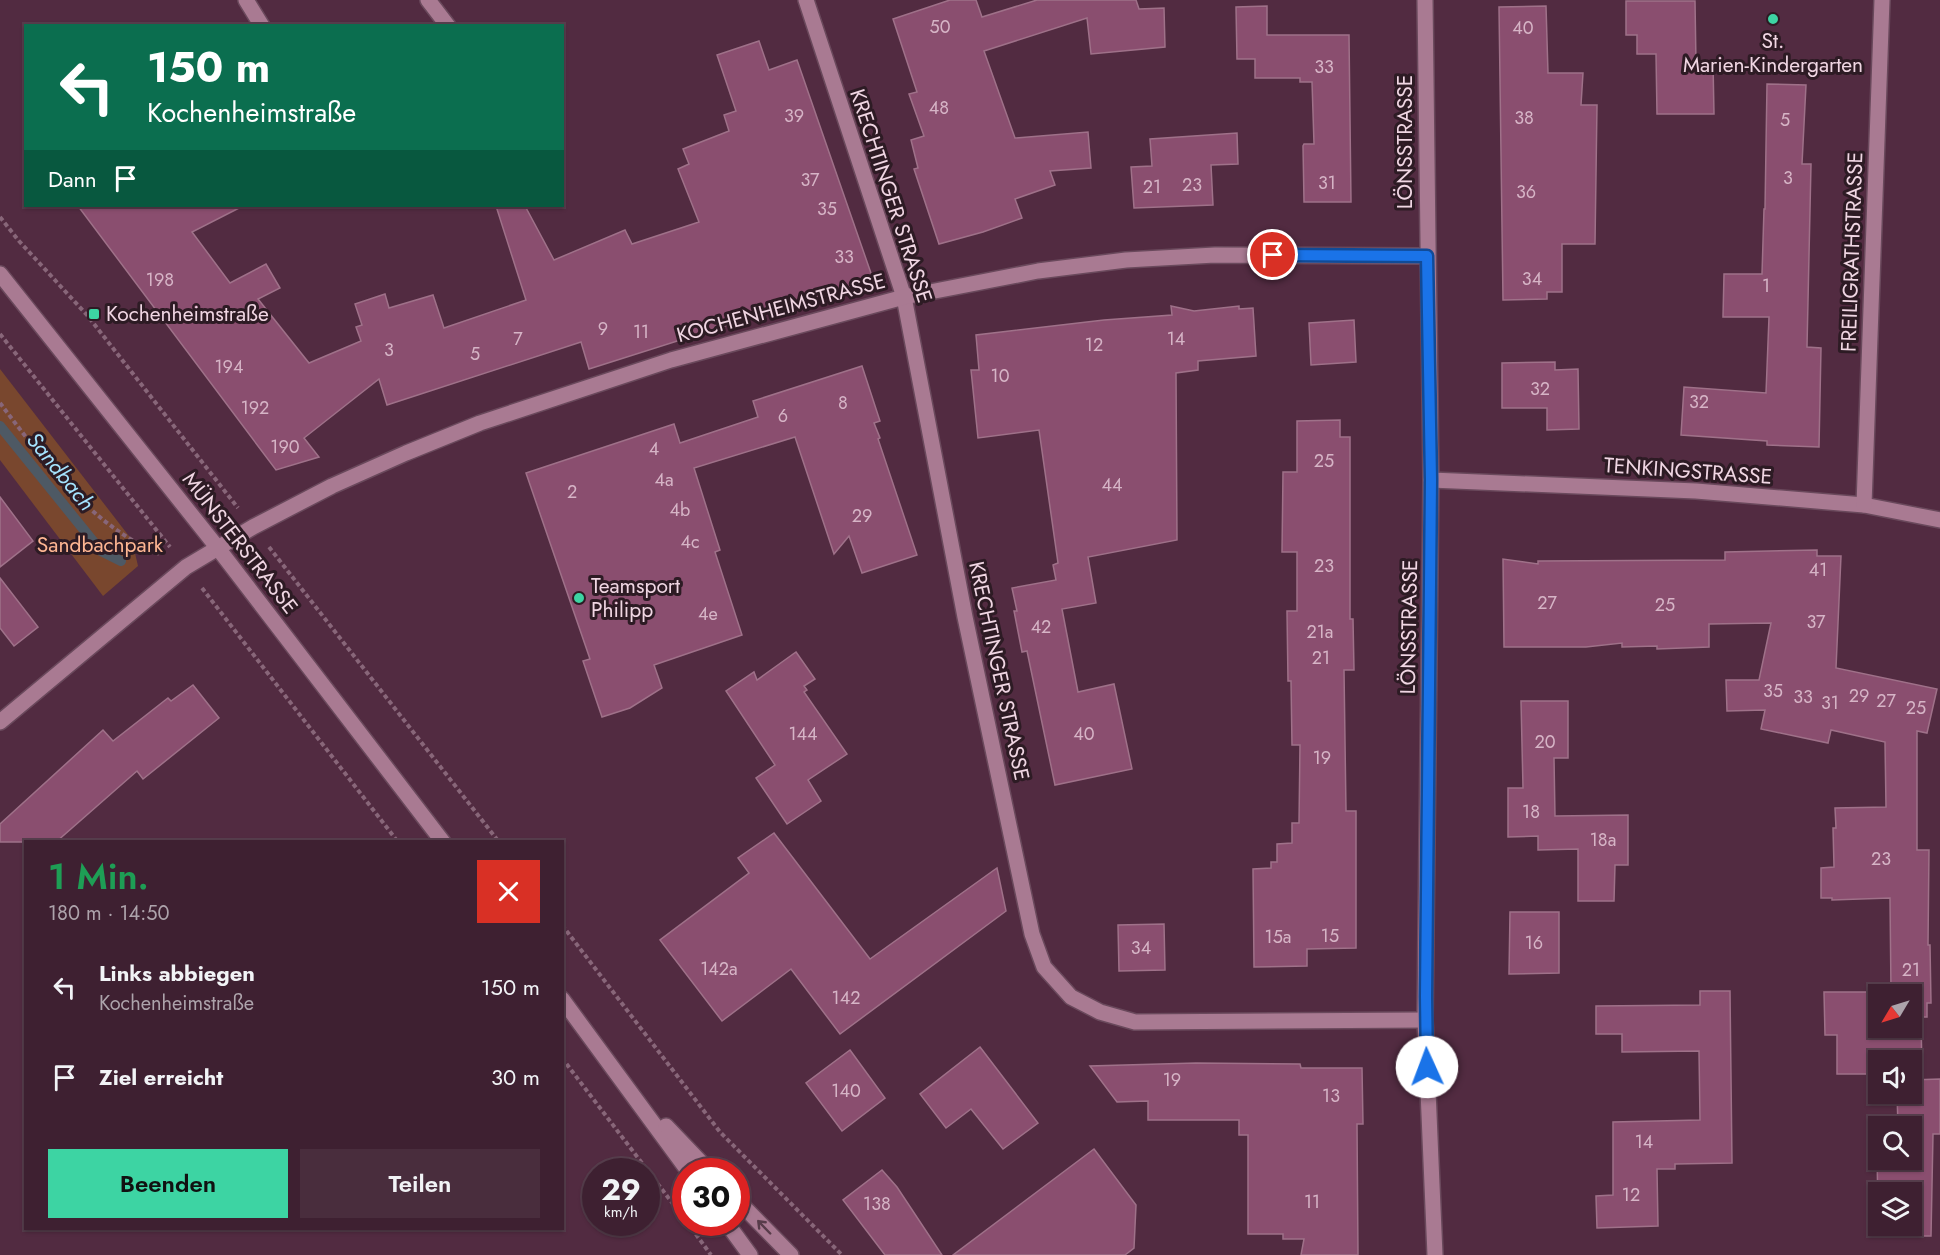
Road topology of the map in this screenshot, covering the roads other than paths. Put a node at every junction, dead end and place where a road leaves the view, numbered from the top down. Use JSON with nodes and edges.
{"nodes":[{"id":1,"x":246,"y":0,"type":"edge"},
{"id":2,"x":428,"y":0,"type":"edge"},
{"id":3,"x":806,"y":0,"type":"edge"},
{"id":4,"x":1425,"y":0,"type":"edge"},
{"id":5,"x":1882,"y":0,"type":"edge"},
{"id":6,"x":261,"y":24,"type":"edge"},
{"id":7,"x":446,"y":24,"type":"edge"},
{"id":8,"x":1427,"y":256,"type":"junction"},
{"id":9,"x":0,"y":274,"type":"edge"},
{"id":10,"x":904,"y":297,"type":"junction"},
{"id":11,"x":1431,"y":480,"type":"junction"},
{"id":12,"x":1863,"y":505,"type":"junction"},
{"id":13,"x":1940,"y":520,"type":"edge"},
{"id":14,"x":217,"y":547,"type":"junction"},
{"id":15,"x":3,"y":712,"type":"edge"},
{"id":16,"x":441,"y":840,"type":"edge"},
{"id":17,"x":564,"y":1002,"type":"edge"},
{"id":18,"x":1425,"y":1020,"type":"junction"},
{"id":19,"x":630,"y":1089,"type":"junction"},
{"id":20,"x":679,"y":1158,"type":"edge"},
{"id":21,"x":697,"y":1158,"type":"edge"},
{"id":22,"x":750,"y":1213,"type":"edge"},
{"id":23,"x":736,"y":1236,"type":"edge"},
{"id":24,"x":750,"y":1255,"type":"edge"},
{"id":25,"x":791,"y":1255,"type":"edge"},
{"id":26,"x":1435,"y":1255,"type":"edge"}],
"edges":[{"from":1,"to":6,"type":"street"},
{"from":2,"to":7,"type":"street"},
{"from":3,"to":10,"type":"street","name":"KRECHTINGER STRASSE"},
{"from":4,"to":8,"type":"street","name":"LÖNSSTRASSE"},
{"from":5,"to":12,"type":"street","name":"FREILIGRATHSTRASSE"},
{"from":8,"to":10,"type":"street","name":"KOCHENHEIMSTRASSE"},
{"from":8,"to":11,"type":"street","name":"LÖNSSTRASSE"},
{"from":9,"to":14,"type":"street","name":"MÜNSTERSTRASSE"},
{"from":10,"to":14,"type":"street","name":"KOCHENHEIMSTRASSE"},
{"from":10,"to":18,"type":"street","name":"KRECHTINGER STRASSE"},
{"from":11,"to":12,"type":"street","name":"TENKINGSTRASSE"},
{"from":11,"to":18,"type":"street","name":"LÖNSSTRASSE"},
{"from":12,"to":13,"type":"street","name":"TENKINGSTRASSE"},
{"from":14,"to":15,"type":"street","name":"KOCHENHEIMSTRASSE"},
{"from":14,"to":16,"type":"street","name":"MÜNSTERSTRASSE"},
{"from":17,"to":19,"type":"street"},
{"from":18,"to":26,"type":"street","name":"LÖNSSTRASSE"},
{"from":19,"to":20,"type":"street"},
{"from":19,"to":21,"type":"street"},
{"from":25,"to":22,"type":"street","one_way":true},
{"from":23,"to":24,"type":"street"}]}
